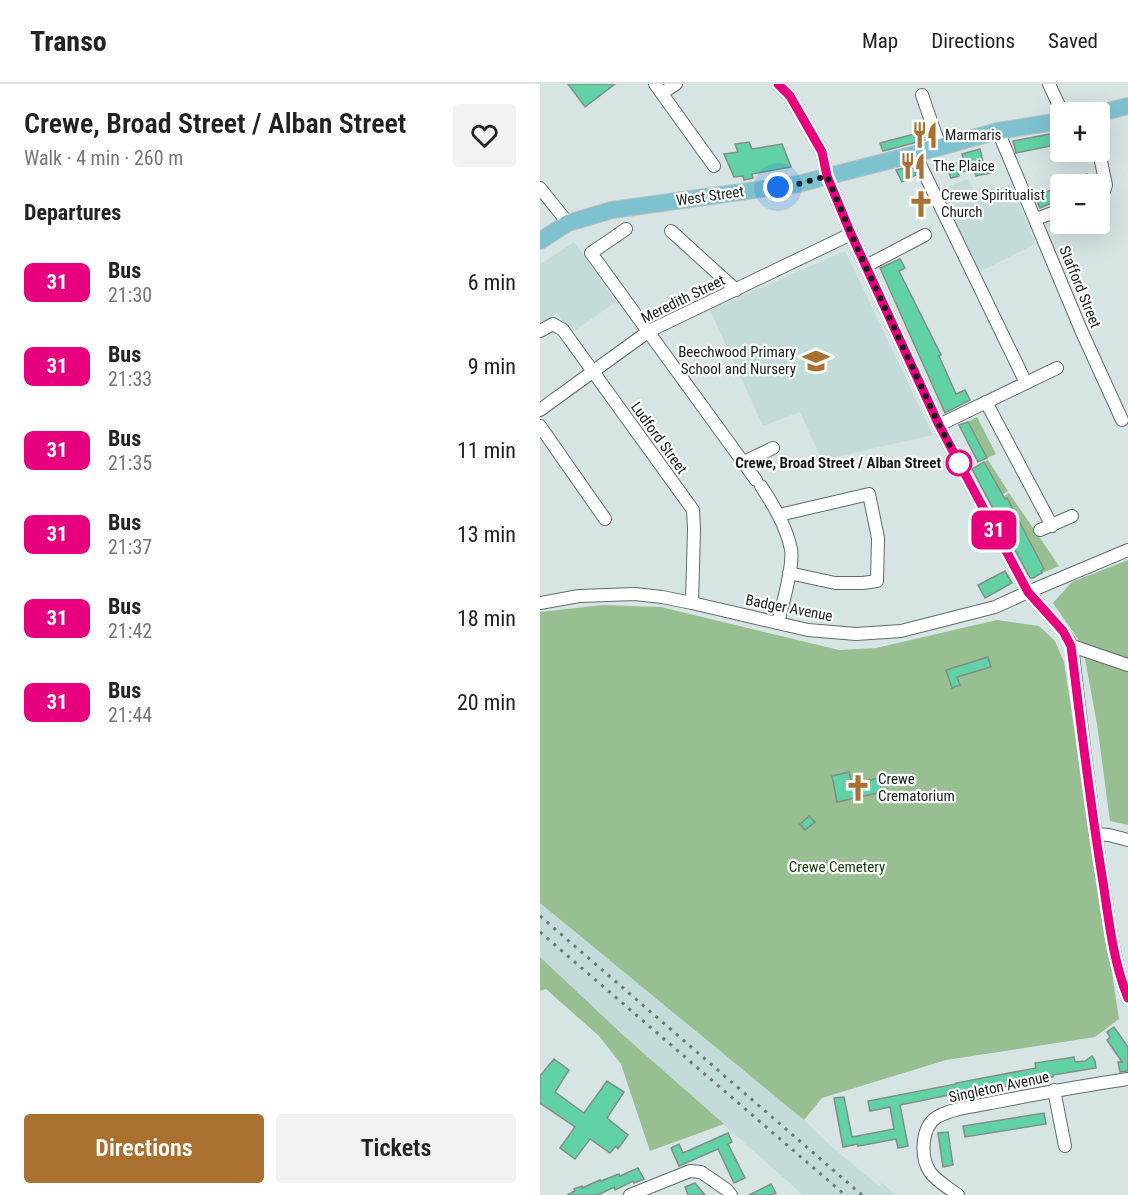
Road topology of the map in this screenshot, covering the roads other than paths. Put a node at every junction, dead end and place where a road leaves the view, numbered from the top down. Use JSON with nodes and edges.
{"nodes":[{"id":1,"x":676,"y":84,"type":"edge"},
{"id":2,"x":778,"y":84,"type":"edge"},
{"id":3,"x":1049,"y":84,"type":"edge"},
{"id":4,"x":658,"y":89,"type":"edge"},
{"id":5,"x":922,"y":95,"type":"dead end"},
{"id":6,"x":1057,"y":102,"type":"edge"},
{"id":7,"x":1128,"y":106,"type":"edge"},
{"id":8,"x":1110,"y":110,"type":"edge"},
{"id":9,"x":1050,"y":122,"type":"edge"},
{"id":10,"x":998,"y":131,"type":"junction"},
{"id":11,"x":940,"y":147,"type":"junction"},
{"id":12,"x":915,"y":154,"type":"junction"},
{"id":13,"x":714,"y":166,"type":"dead end"},
{"id":14,"x":827,"y":176,"type":"junction"},
{"id":15,"x":540,"y":188,"type":"edge"},
{"id":16,"x":1050,"y":214,"type":"edge"},
{"id":17,"x":1036,"y":219,"type":"junction"},
{"id":18,"x":568,"y":224,"type":"junction"},
{"id":19,"x":626,"y":229,"type":"dead end"},
{"id":20,"x":671,"y":231,"type":"dead end"},
{"id":21,"x":851,"y":234,"type":"junction"},
{"id":22,"x":925,"y":235,"type":"dead end"},
{"id":23,"x":540,"y":241,"type":"edge"},
{"id":24,"x":866,"y":266,"type":"junction"},
{"id":25,"x":736,"y":290,"type":"junction"},
{"id":26,"x":540,"y":331,"type":"edge"},
{"id":27,"x":649,"y":331,"type":"junction"},
{"id":28,"x":1057,"y":369,"type":"dead end"},
{"id":29,"x":593,"y":371,"type":"junction"},
{"id":30,"x":1026,"y":383,"type":"junction"},
{"id":31,"x":986,"y":402,"type":"junction"},
{"id":32,"x":540,"y":410,"type":"edge"},
{"id":33,"x":1122,"y":420,"type":"dead end"},
{"id":34,"x":939,"y":425,"type":"junction"},
{"id":35,"x":540,"y":426,"type":"edge"},
{"id":36,"x":773,"y":448,"type":"dead end"},
{"id":37,"x":744,"y":462,"type":"junction"},
{"id":38,"x":779,"y":515,"type":"junction"},
{"id":39,"x":1072,"y":516,"type":"dead end"},
{"id":40,"x":605,"y":519,"type":"dead end"},
{"id":41,"x":1128,"y":550,"type":"edge"},
{"id":42,"x":789,"y":573,"type":"junction"},
{"id":43,"x":1028,"y":592,"type":"junction"},
{"id":44,"x":540,"y":603,"type":"edge"},
{"id":45,"x":692,"y":603,"type":"junction"},
{"id":46,"x":778,"y":623,"type":"junction"},
{"id":47,"x":1071,"y":646,"type":"junction"},
{"id":48,"x":1128,"y":665,"type":"edge"},
{"id":49,"x":1095,"y":834,"type":"junction"},
{"id":50,"x":1128,"y":840,"type":"edge"},
{"id":51,"x":1128,"y":998,"type":"edge"},
{"id":52,"x":1128,"y":1079,"type":"edge"},
{"id":53,"x":1054,"y":1090,"type":"junction"},
{"id":54,"x":1065,"y":1146,"type":"dead end"},
{"id":55,"x":630,"y":1195,"type":"edge"},
{"id":56,"x":731,"y":1195,"type":"edge"},
{"id":57,"x":958,"y":1195,"type":"edge"}],
"edges":[{"from":1,"to":4,"type":"street"},
{"from":2,"to":14,"type":"street"},
{"from":3,"to":6,"type":"street"},
{"from":4,"to":13,"type":"street"},
{"from":5,"to":11,"type":"street"},
{"from":7,"to":8,"type":"main road"},
{"from":9,"to":10,"type":"main road","name":"West Street"},
{"from":10,"to":11,"type":"main road","name":"West Street"},
{"from":10,"to":17,"type":"street","name":"Stafford Street"},
{"from":11,"to":12,"type":"main road","name":"West Street"},
{"from":12,"to":14,"type":"main road","name":"West Street"},
{"from":12,"to":30,"type":"street"},
{"from":14,"to":18,"type":"main road","name":"West Street"},
{"from":14,"to":21,"type":"street"},
{"from":15,"to":18,"type":"street"},
{"from":16,"to":17,"type":"street"},
{"from":17,"to":33,"type":"street","name":"Stafford Street"},
{"from":18,"to":23,"type":"main road","name":"West Street"},
{"from":19,"to":27,"type":"street"},
{"from":20,"to":25,"type":"street"},
{"from":21,"to":24,"type":"street"},
{"from":21,"to":25,"type":"street","name":"Meredith Street"},
{"from":22,"to":24,"type":"street"},
{"from":24,"to":34,"type":"street"},
{"from":25,"to":27,"type":"street","name":"Meredith Street"},
{"from":26,"to":29,"type":"street","name":"Ludford Street"},
{"from":27,"to":29,"type":"street","name":"Meredith Street"},
{"from":27,"to":37,"type":"street"},
{"from":28,"to":30,"type":"street"},
{"from":29,"to":32,"type":"street","name":"Meredith Street"},
{"from":29,"to":45,"type":"street","name":"Ludford Street"},
{"from":30,"to":31,"type":"street"},
{"from":31,"to":34,"type":"street"},
{"from":31,"to":39,"type":"street"},
{"from":34,"to":43,"type":"street"},
{"from":35,"to":40,"type":"street"},
{"from":36,"to":37,"type":"street"},
{"from":37,"to":38,"type":"street"},
{"from":38,"to":42,"type":"street"},
{"from":38,"to":42,"type":"street"},
{"from":41,"to":43,"type":"street","name":"Badger Avenue"},
{"from":42,"to":46,"type":"street"},
{"from":43,"to":46,"type":"street","name":"Badger Avenue"},
{"from":43,"to":47,"type":"street"},
{"from":44,"to":45,"type":"street","name":"Badger Avenue"},
{"from":45,"to":46,"type":"street","name":"Badger Avenue"},
{"from":47,"to":48,"type":"street"},
{"from":47,"to":49,"type":"street"},
{"from":49,"to":50,"type":"street"},
{"from":49,"to":51,"type":"street"},
{"from":52,"to":53,"type":"street","name":"Singleton Avenue"},
{"from":53,"to":54,"type":"street"},
{"from":53,"to":57,"type":"street","name":"Singleton Avenue"},
{"from":55,"to":56,"type":"street"}]}
